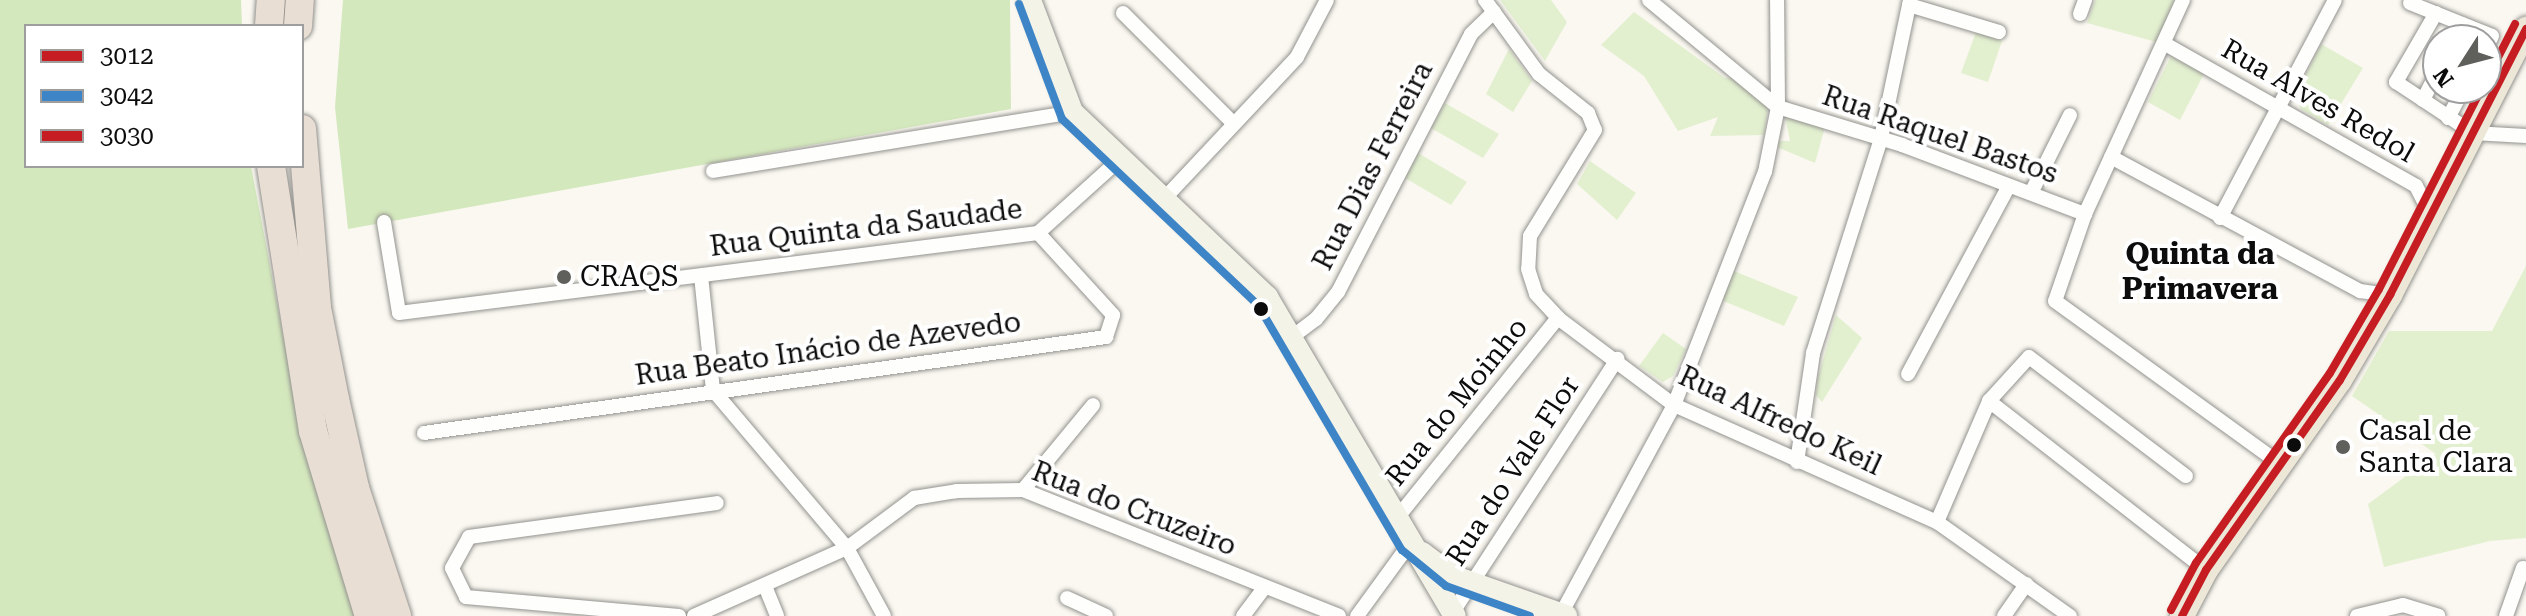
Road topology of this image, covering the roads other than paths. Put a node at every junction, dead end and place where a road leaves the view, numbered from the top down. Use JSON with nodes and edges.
{"nodes":[{"id":1,"x":271,"y":0,"type":"edge"},
{"id":2,"x":300,"y":0,"type":"edge"},
{"id":3,"x":1327,"y":0,"type":"edge"},
{"id":4,"x":1649,"y":0,"type":"edge"},
{"id":5,"x":2183,"y":0,"type":"edge"},
{"id":6,"x":2335,"y":0,"type":"edge"},
{"id":7,"x":1029,"y":1,"type":"edge"},
{"id":8,"x":1775,"y":1,"type":"edge"},
{"id":9,"x":1909,"y":3,"type":"edge"},
{"id":10,"x":2410,"y":3,"type":"dead end"},
{"id":11,"x":1489,"y":6,"type":"edge"},
{"id":12,"x":1123,"y":13,"type":"dead end"},
{"id":13,"x":2436,"y":13,"type":"junction"},
{"id":14,"x":269,"y":24,"type":"edge"},
{"id":15,"x":298,"y":24,"type":"edge"},
{"id":16,"x":2430,"y":24,"type":"edge"},
{"id":17,"x":2463,"y":24,"type":"edge"},
{"id":18,"x":1999,"y":32,"type":"dead end"},
{"id":19,"x":2526,"y":35,"type":"edge"},
{"id":20,"x":2422,"y":37,"type":"edge"},
{"id":21,"x":2167,"y":45,"type":"junction"},
{"id":22,"x":2526,"y":60,"type":"edge"},
{"id":23,"x":2504,"y":74,"type":"junction"},
{"id":24,"x":2422,"y":99,"type":"edge"},
{"id":25,"x":2429,"y":104,"type":"edge"},
{"id":26,"x":2455,"y":104,"type":"edge"},
{"id":27,"x":2278,"y":105,"type":"junction"},
{"id":28,"x":1778,"y":107,"type":"junction"},
{"id":29,"x":1072,"y":112,"type":"junction"},
{"id":30,"x":2070,"y":115,"type":"dead end"},
{"id":31,"x":2448,"y":118,"type":"junction"},
{"id":32,"x":1233,"y":123,"type":"junction"},
{"id":33,"x":2473,"y":133,"type":"junction"},
{"id":34,"x":2526,"y":136,"type":"edge"},
{"id":35,"x":1881,"y":138,"type":"junction"},
{"id":36,"x":304,"y":153,"type":"edge"},
{"id":37,"x":2111,"y":157,"type":"junction"},
{"id":38,"x":1119,"y":160,"type":"junction"},
{"id":39,"x":271,"y":168,"type":"edge"},
{"id":40,"x":713,"y":171,"type":"dead end"},
{"id":41,"x":2009,"y":186,"type":"junction"},
{"id":42,"x":2031,"y":193,"type":"junction"},
{"id":43,"x":1162,"y":201,"type":"junction"},
{"id":44,"x":2085,"y":214,"type":"junction"},
{"id":45,"x":2430,"y":214,"type":"junction"},
{"id":46,"x":2220,"y":218,"type":"junction"},
{"id":47,"x":384,"y":222,"type":"dead end"},
{"id":48,"x":1038,"y":233,"type":"junction"},
{"id":49,"x":701,"y":276,"type":"junction"},
{"id":50,"x":2390,"y":295,"type":"junction"},
{"id":51,"x":1558,"y":318,"type":"junction"},
{"id":52,"x":1292,"y":337,"type":"junction"},
{"id":53,"x":1617,"y":359,"type":"junction"},
{"id":54,"x":1908,"y":374,"type":"dead end"},
{"id":55,"x":713,"y":390,"type":"junction"},
{"id":56,"x":1989,"y":401,"type":"junction"},
{"id":57,"x":1093,"y":405,"type":"dead end"},
{"id":58,"x":1674,"y":405,"type":"junction"},
{"id":59,"x":424,"y":433,"type":"dead end"},
{"id":60,"x":1797,"y":462,"type":"junction"},
{"id":61,"x":2280,"y":464,"type":"junction"},
{"id":62,"x":2186,"y":476,"type":"dead end"},
{"id":63,"x":1023,"y":490,"type":"junction"},
{"id":64,"x":717,"y":503,"type":"dead end"},
{"id":65,"x":1397,"y":518,"type":"junction"},
{"id":66,"x":1937,"y":522,"type":"junction"},
{"id":67,"x":1411,"y":542,"type":"junction"},
{"id":68,"x":847,"y":548,"type":"junction"},
{"id":69,"x":2523,"y":568,"type":"dead end"},
{"id":70,"x":2206,"y":570,"type":"junction"},
{"id":71,"x":1472,"y":584,"type":"junction"},
{"id":72,"x":2026,"y":584,"type":"junction"},
{"id":73,"x":765,"y":586,"type":"junction"},
{"id":74,"x":1265,"y":587,"type":"junction"},
{"id":75,"x":1067,"y":598,"type":"dead end"},
{"id":76,"x":1454,"y":614,"type":"edge"},
{"id":77,"x":1562,"y":615,"type":"edge"},
{"id":78,"x":369,"y":616,"type":"edge"},
{"id":79,"x":397,"y":616,"type":"edge"},
{"id":80,"x":679,"y":616,"type":"edge"},
{"id":81,"x":694,"y":616,"type":"edge"},
{"id":82,"x":777,"y":616,"type":"edge"},
{"id":83,"x":884,"y":616,"type":"edge"},
{"id":84,"x":1106,"y":616,"type":"edge"},
{"id":85,"x":1243,"y":616,"type":"edge"},
{"id":86,"x":1339,"y":616,"type":"edge"},
{"id":87,"x":1357,"y":616,"type":"edge"},
{"id":88,"x":2004,"y":616,"type":"edge"},
{"id":89,"x":2070,"y":616,"type":"edge"},
{"id":90,"x":2182,"y":616,"type":"edge"},
{"id":91,"x":2357,"y":616,"type":"edge"},
{"id":92,"x":2438,"y":616,"type":"edge"},
{"id":93,"x":2506,"y":616,"type":"edge"}],
"edges":[{"from":1,"to":14,"type":"highway"},
{"from":2,"to":15,"type":"highway"},
{"from":3,"to":32,"type":"street"},
{"from":4,"to":28,"type":"street"},
{"from":5,"to":21,"type":"street"},
{"from":6,"to":27,"type":"street"},
{"from":7,"to":29,"type":"street"},
{"from":8,"to":28,"type":"street"},
{"from":9,"to":18,"type":"street"},
{"from":9,"to":35,"type":"street"},
{"from":10,"to":13,"type":"street"},
{"from":11,"to":51,"type":"street","name":"Rua Alfredo Keil"},
{"from":11,"to":52,"type":"street","name":"Rua Dias Ferreira"},
{"from":12,"to":32,"type":"street"},
{"from":13,"to":16,"type":"street"},
{"from":13,"to":17,"type":"street"},
{"from":19,"to":23,"type":"main road"},
{"from":20,"to":24,"type":"street"},
{"from":21,"to":27,"type":"street","name":"Rua Alves Redol"},
{"from":21,"to":37,"type":"street"},
{"from":22,"to":23,"type":"main road"},
{"from":23,"to":33,"type":"main road"},
{"from":25,"to":31,"type":"street"},
{"from":26,"to":31,"type":"street"},
{"from":27,"to":45,"type":"street","name":"Rua Alves Redol"},
{"from":27,"to":46,"type":"street"},
{"from":28,"to":35,"type":"street","name":"Rua Raquel Bastos"},
{"from":28,"to":58,"type":"street"},
{"from":29,"to":38,"type":"street"},
{"from":29,"to":40,"type":"street"},
{"from":30,"to":42,"type":"street"},
{"from":31,"to":33,"type":"street"},
{"from":32,"to":43,"type":"street"},
{"from":33,"to":34,"type":"street"},
{"from":33,"to":45,"type":"main road"},
{"from":35,"to":41,"type":"street","name":"Rua Raquel Bastos"},
{"from":35,"to":60,"type":"street"},
{"from":36,"to":79,"type":"highway"},
{"from":37,"to":44,"type":"street"},
{"from":37,"to":46,"type":"street"},
{"from":38,"to":43,"type":"street"},
{"from":38,"to":48,"type":"street","name":"Rua Quinta da Saudade"},
{"from":39,"to":78,"type":"highway"},
{"from":41,"to":42,"type":"street","name":"Rua Raquel Bastos"},
{"from":41,"to":54,"type":"street"},
{"from":42,"to":44,"type":"street","name":"Rua Raquel Bastos"},
{"from":43,"to":52,"type":"street"},
{"from":44,"to":61,"type":"street"},
{"from":45,"to":50,"type":"main road"},
{"from":46,"to":50,"type":"street"},
{"from":47,"to":49,"type":"street","name":"Rua Quinta da Saudade"},
{"from":48,"to":49,"type":"street","name":"Rua Quinta da Saudade"},
{"from":48,"to":55,"type":"street","name":"Rua Beato Inácio de Azevedo"},
{"from":49,"to":55,"type":"street"},
{"from":50,"to":61,"type":"main road"},
{"from":51,"to":53,"type":"street","name":"Rua Alfredo Keil"},
{"from":51,"to":65,"type":"street","name":"Rua do Moinho"},
{"from":52,"to":65,"type":"street"},
{"from":53,"to":58,"type":"street","name":"Rua Alfredo Keil"},
{"from":53,"to":71,"type":"street","name":"Rua do Vale Flor"},
{"from":55,"to":59,"type":"street","name":"Rua Beato Inácio de Azevedo"},
{"from":55,"to":68,"type":"street"},
{"from":56,"to":62,"type":"street"},
{"from":56,"to":66,"type":"street"},
{"from":56,"to":70,"type":"street"},
{"from":57,"to":63,"type":"street"},
{"from":58,"to":60,"type":"street","name":"Rua Alfredo Keil"},
{"from":58,"to":77,"type":"street"},
{"from":60,"to":66,"type":"street","name":"Rua Alfredo Keil"},
{"from":61,"to":70,"type":"main road"},
{"from":63,"to":68,"type":"street","name":"Rua do Cruzeiro"},
{"from":63,"to":74,"type":"street","name":"Rua do Cruzeiro"},
{"from":64,"to":80,"type":"street"},
{"from":65,"to":67,"type":"street"},
{"from":66,"to":72,"type":"street","name":"Rua Alfredo Keil"},
{"from":67,"to":71,"type":"street"},
{"from":67,"to":76,"type":"street"},
{"from":67,"to":87,"type":"street"},
{"from":68,"to":73,"type":"street","name":"Rua do Cruzeiro"},
{"from":68,"to":83,"type":"street"},
{"from":69,"to":93,"type":"street"},
{"from":70,"to":90,"type":"main road"},
{"from":71,"to":76,"type":"street","name":"Rua do Vale Flor"},
{"from":71,"to":77,"type":"street"},
{"from":72,"to":88,"type":"street"},
{"from":72,"to":89,"type":"street","name":"Rua Alfredo Keil"},
{"from":73,"to":81,"type":"street","name":"Rua do Cruzeiro"},
{"from":73,"to":82,"type":"street"},
{"from":74,"to":85,"type":"street"},
{"from":74,"to":86,"type":"street","name":"Rua do Cruzeiro"},
{"from":75,"to":84,"type":"street"},
{"from":91,"to":92,"type":"street"}]}
